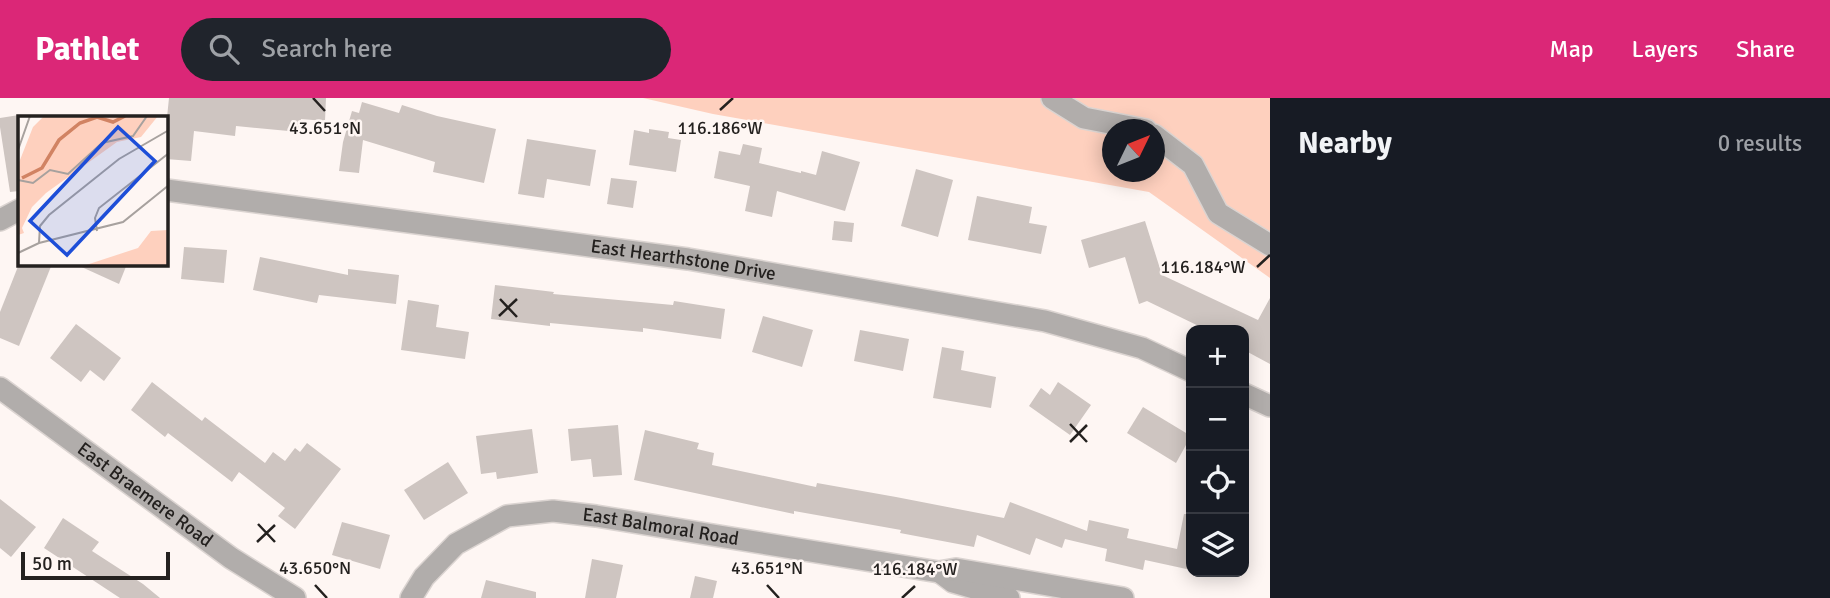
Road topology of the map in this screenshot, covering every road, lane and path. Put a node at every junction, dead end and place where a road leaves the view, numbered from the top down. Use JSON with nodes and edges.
{"nodes":[{"id":1,"x":1052,"y":98,"type":"edge"},
{"id":2,"x":1102,"y":121,"type":"edge"},
{"id":3,"x":1165,"y":144,"type":"edge"},
{"id":4,"x":168,"y":190,"type":"edge"},
{"id":5,"x":18,"y":211,"type":"edge"},
{"id":6,"x":0,"y":220,"type":"edge"},
{"id":7,"x":1270,"y":246,"type":"edge"},
{"id":8,"x":1186,"y":368,"type":"edge"},
{"id":9,"x":0,"y":388,"type":"edge"},
{"id":10,"x":1249,"y":396,"type":"edge"},
{"id":11,"x":1270,"y":406,"type":"edge"},
{"id":12,"x":939,"y":572,"type":"junction"},
{"id":13,"x":295,"y":598,"type":"edge"},
{"id":14,"x":411,"y":598,"type":"edge"},
{"id":15,"x":1009,"y":598,"type":"edge"},
{"id":16,"x":1123,"y":598,"type":"edge"}],
"edges":[{"from":1,"to":2,"type":"street"},
{"from":3,"to":7,"type":"street"},
{"from":4,"to":8,"type":"street","name":"East Hearthstone Drive"},
{"from":5,"to":6,"type":"street"},
{"from":9,"to":13,"type":"street","name":"East Braemere Road"},
{"from":10,"to":11,"type":"street"},
{"from":12,"to":14,"type":"street","name":"East Balmoral Road"},
{"from":12,"to":15,"type":"street","name":"East Balmoral Road"},
{"from":12,"to":16,"type":"street","name":"East Balmoral Road"}]}
